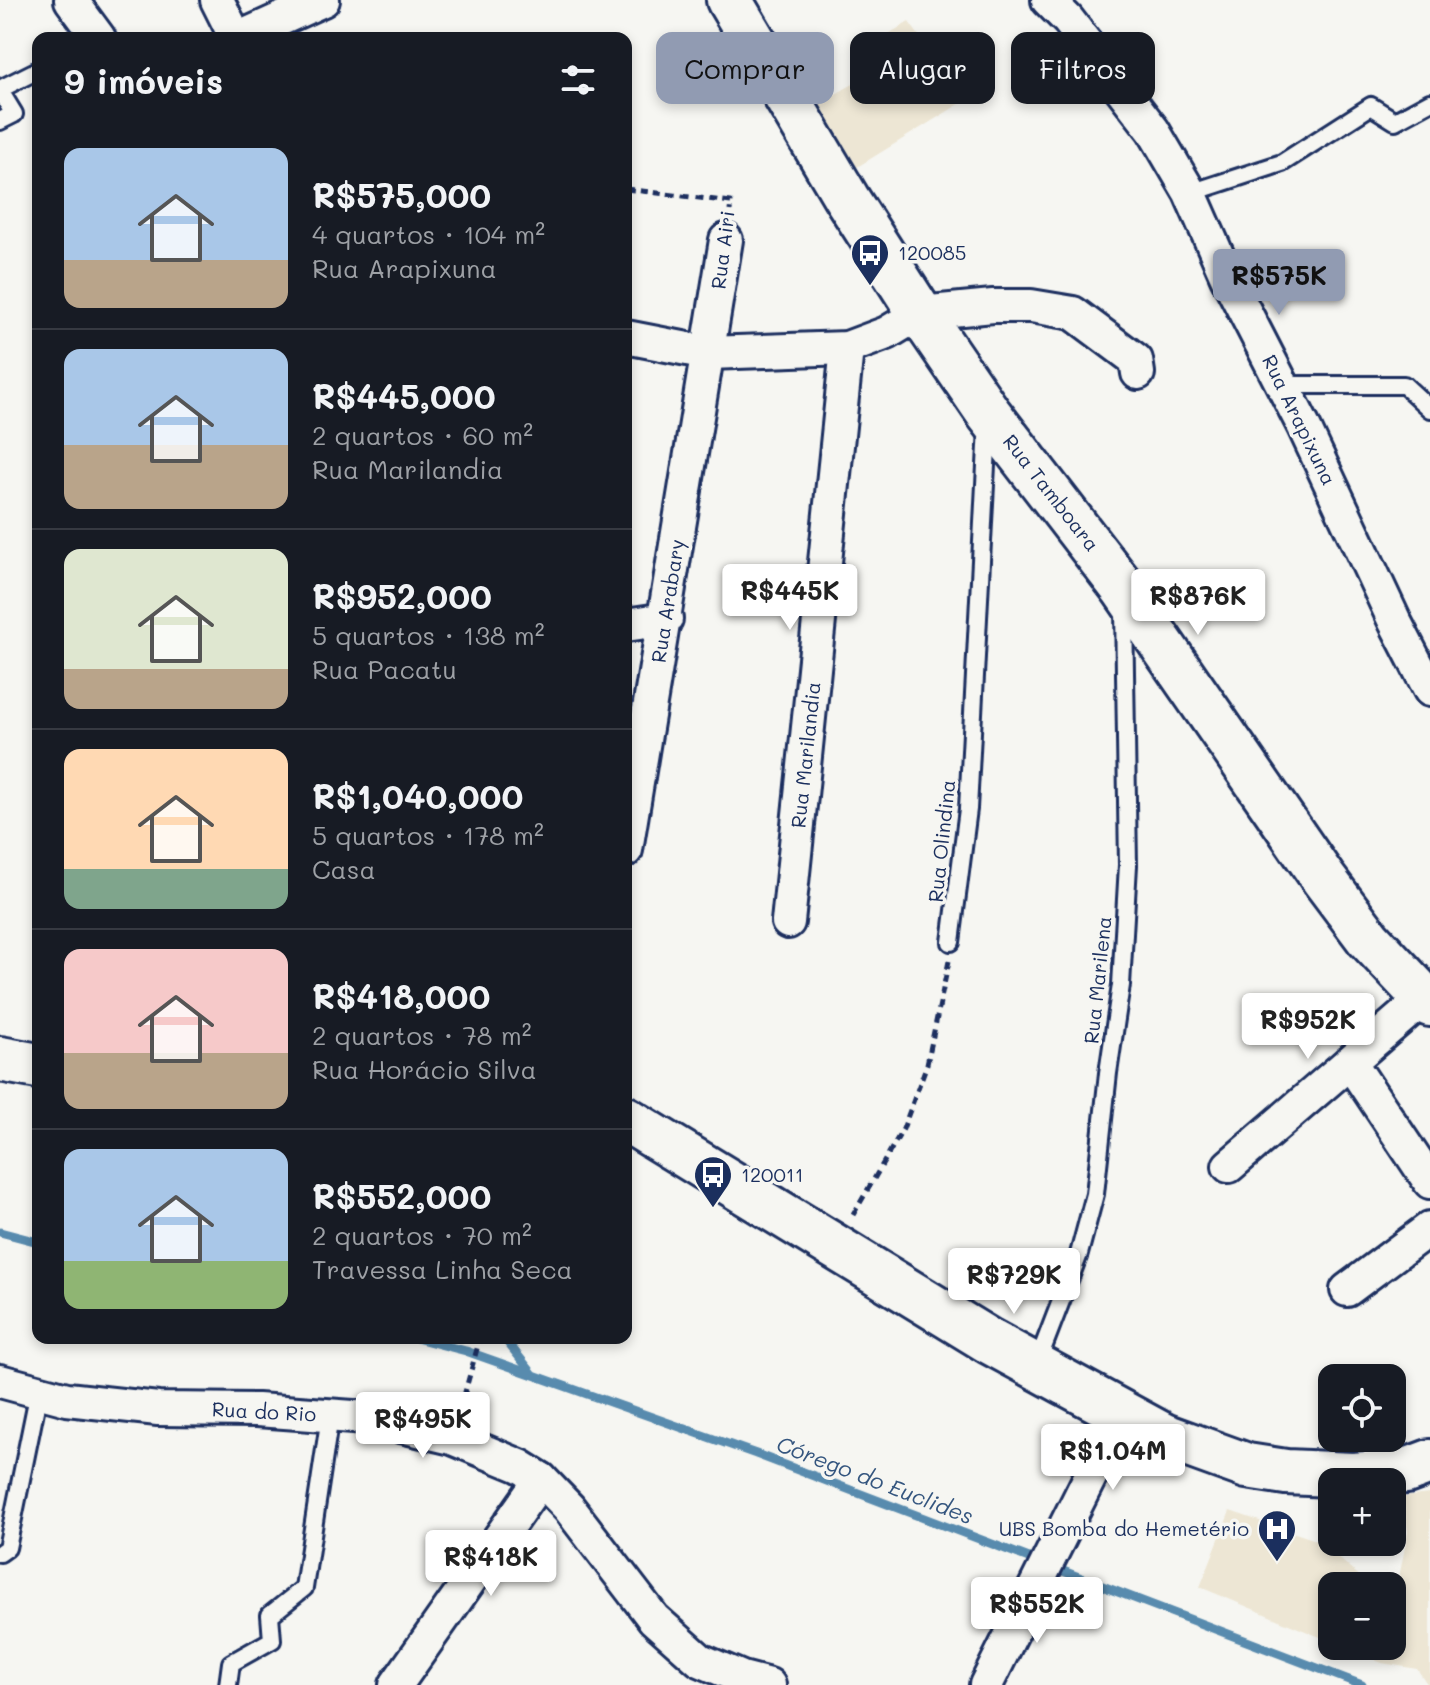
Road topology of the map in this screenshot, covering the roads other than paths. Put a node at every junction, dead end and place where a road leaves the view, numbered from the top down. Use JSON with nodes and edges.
{"nodes":[{"id":1,"x":71,"y":0,"type":"edge"},
{"id":2,"x":217,"y":0,"type":"edge"},
{"id":3,"x":323,"y":0,"type":"edge"},
{"id":4,"x":729,"y":0,"type":"edge"},
{"id":5,"x":1048,"y":0,"type":"edge"},
{"id":6,"x":95,"y":32,"type":"edge"},
{"id":7,"x":235,"y":32,"type":"edge"},
{"id":8,"x":251,"y":32,"type":"edge"},
{"id":9,"x":32,"y":73,"type":"edge"},
{"id":10,"x":0,"y":90,"type":"edge"},
{"id":11,"x":1430,"y":102,"type":"edge"},
{"id":12,"x":0,"y":121,"type":"edge"},
{"id":13,"x":1190,"y":193,"type":"junction"},
{"id":14,"x":726,"y":240,"type":"road end"},
{"id":15,"x":920,"y":313,"type":"junction"},
{"id":16,"x":632,"y":338,"type":"edge"},
{"id":17,"x":847,"y":348,"type":"junction"},
{"id":18,"x":708,"y":353,"type":"junction"},
{"id":19,"x":1138,"y":373,"type":"dead end"},
{"id":20,"x":1283,"y":385,"type":"junction"},
{"id":21,"x":1430,"y":409,"type":"edge"},
{"id":22,"x":989,"y":414,"type":"junction"},
{"id":23,"x":1123,"y":588,"type":"junction"},
{"id":24,"x":666,"y":619,"type":"junction"},
{"id":25,"x":632,"y":624,"type":"edge"},
{"id":26,"x":1430,"y":690,"type":"edge"},
{"id":27,"x":632,"y":815,"type":"edge"},
{"id":28,"x":788,"y":922,"type":"dead end"},
{"id":29,"x":951,"y":942,"type":"road end"},
{"id":30,"x":1427,"y":1001,"type":"edge"},
{"id":31,"x":0,"y":1059,"type":"edge"},
{"id":32,"x":1350,"y":1062,"type":"junction"},
{"id":33,"x":32,"y":1065,"type":"edge"},
{"id":34,"x":632,"y":1123,"type":"edge"},
{"id":35,"x":1229,"y":1166,"type":"dead end"},
{"id":36,"x":1430,"y":1182,"type":"edge"},
{"id":37,"x":1430,"y":1228,"type":"edge"},
{"id":38,"x":1347,"y":1290,"type":"dead end"},
{"id":39,"x":1035,"y":1367,"type":"junction"},
{"id":40,"x":0,"y":1381,"type":"edge"},
{"id":41,"x":39,"y":1391,"type":"junction"},
{"id":42,"x":1121,"y":1415,"type":"junction"},
{"id":43,"x":330,"y":1416,"type":"junction"},
{"id":44,"x":1430,"y":1462,"type":"edge"},
{"id":45,"x":541,"y":1479,"type":"junction"},
{"id":46,"x":0,"y":1553,"type":"edge"},
{"id":47,"x":228,"y":1685,"type":"edge"},
{"id":48,"x":396,"y":1685,"type":"edge"},
{"id":49,"x":769,"y":1685,"type":"edge"},
{"id":50,"x":986,"y":1685,"type":"edge"}],
"edges":[{"from":1,"to":6,"type":"street"},
{"from":2,"to":7,"type":"street"},
{"from":3,"to":8,"type":"street"},
{"from":4,"to":15,"type":"street","name":"Rua Tamboara"},
{"from":5,"to":13,"type":"street","name":"Rua Arapixuna"},
{"from":9,"to":10,"type":"lane"},
{"from":10,"to":12,"type":"lane"},
{"from":11,"to":13,"type":"lane"},
{"from":13,"to":20,"type":"street","name":"Rua Arapixuna"},
{"from":14,"to":18,"type":"street","name":"Rua Airi"},
{"from":15,"to":17,"type":"street"},
{"from":15,"to":19,"type":"street"},
{"from":15,"to":22,"type":"street","name":"Rua Tamboara"},
{"from":16,"to":18,"type":"street"},
{"from":17,"to":18,"type":"street"},
{"from":17,"to":28,"type":"street","name":"Rua Marilandia"},
{"from":18,"to":24,"type":"street","name":"Rua Arabary"},
{"from":20,"to":21,"type":"lane"},
{"from":20,"to":26,"type":"street","name":"Rua Arapixuna"},
{"from":22,"to":23,"type":"street","name":"Rua Tamboara"},
{"from":22,"to":29,"type":"lane","name":"Rua Olindina"},
{"from":23,"to":30,"type":"street","name":"Rua Tamboara"},
{"from":23,"to":39,"type":"lane","name":"Rua Marilena"},
{"from":24,"to":25,"type":"street"},
{"from":24,"to":27,"type":"street","name":"Rua Arabary"},
{"from":30,"to":32,"type":"street"},
{"from":31,"to":33,"type":"street"},
{"from":32,"to":35,"type":"street"},
{"from":32,"to":36,"type":"street"},
{"from":34,"to":39,"type":"street"},
{"from":37,"to":38,"type":"street"},
{"from":39,"to":42,"type":"street"},
{"from":40,"to":41,"type":"street","name":"Rua do Rio"},
{"from":41,"to":43,"type":"street","name":"Rua do Rio"},
{"from":41,"to":46,"type":"lane"},
{"from":42,"to":44,"type":"street"},
{"from":42,"to":50,"type":"street"},
{"from":43,"to":45,"type":"street","name":"Rua do Rio"},
{"from":43,"to":47,"type":"lane"},
{"from":45,"to":48,"type":"street"},
{"from":45,"to":49,"type":"street","name":"Rua do Rio"}]}
